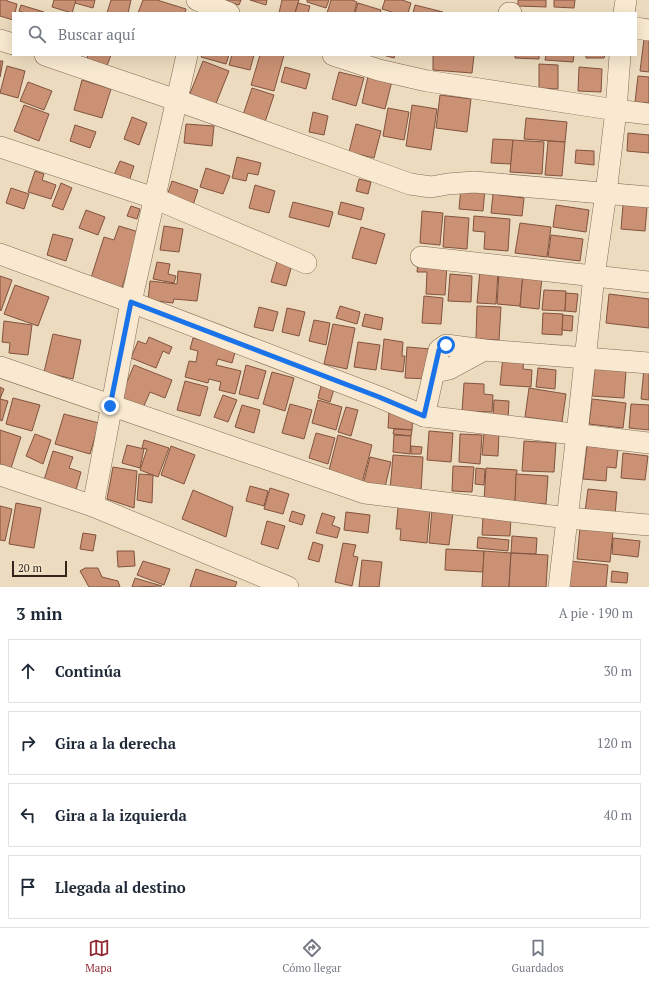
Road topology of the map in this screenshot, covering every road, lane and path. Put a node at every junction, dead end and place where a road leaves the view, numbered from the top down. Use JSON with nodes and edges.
{"nodes":[{"id":1,"x":626,"y":0,"type":"edge"},
{"id":2,"x":199,"y":4,"type":"edge"},
{"id":3,"x":226,"y":12,"type":"edge"},
{"id":4,"x":624,"y":12,"type":"edge"},
{"id":5,"x":637,"y":28,"type":"edge"},
{"id":6,"x":649,"y":30,"type":"edge"},
{"id":7,"x":0,"y":40,"type":"edge"},
{"id":8,"x":12,"y":44,"type":"edge"},
{"id":9,"x":48,"y":56,"type":"edge"},
{"id":10,"x":187,"y":56,"type":"edge"},
{"id":11,"x":336,"y":56,"type":"edge"},
{"id":12,"x":620,"y":56,"type":"edge"},
{"id":13,"x":176,"y":100,"type":"junction"},
{"id":14,"x":616,"y":110,"type":"junction"},
{"id":15,"x":649,"y":114,"type":"edge"},
{"id":16,"x":0,"y":147,"type":"edge"},
{"id":17,"x":606,"y":193,"type":"junction"},
{"id":18,"x":154,"y":198,"type":"junction"},
{"id":19,"x":649,"y":198,"type":"edge"},
{"id":20,"x":0,"y":254,"type":"edge"},
{"id":21,"x":421,"y":257,"type":"dead end"},
{"id":22,"x":306,"y":263,"type":"dead end"},
{"id":23,"x":594,"y":276,"type":"junction"},
{"id":24,"x":649,"y":282,"type":"edge"},
{"id":25,"x":131,"y":302,"type":"junction"},
{"id":26,"x":585,"y":358,"type":"junction"},
{"id":27,"x":649,"y":363,"type":"edge"},
{"id":28,"x":0,"y":367,"type":"edge"},
{"id":29,"x":110,"y":406,"type":"junction"},
{"id":30,"x":424,"y":416,"type":"junction"},
{"id":31,"x":577,"y":434,"type":"junction"},
{"id":32,"x":649,"y":443,"type":"edge"},
{"id":33,"x":0,"y":475,"type":"edge"},
{"id":34,"x":92,"y":506,"type":"junction"},
{"id":35,"x":568,"y":518,"type":"junction"},
{"id":36,"x":649,"y":525,"type":"edge"},
{"id":37,"x":288,"y":587,"type":"edge"},
{"id":38,"x":559,"y":587,"type":"edge"}],
"edges":[{"from":1,"to":4,"type":"street"},
{"from":2,"to":3,"type":"street"},
{"from":5,"to":6,"type":"street"},
{"from":7,"to":8,"type":"street"},
{"from":9,"to":13,"type":"street"},
{"from":10,"to":13,"type":"street"},
{"from":11,"to":14,"type":"street"},
{"from":12,"to":14,"type":"street"},
{"from":13,"to":17,"type":"street"},
{"from":13,"to":18,"type":"street"},
{"from":14,"to":15,"type":"street"},
{"from":14,"to":17,"type":"street"},
{"from":16,"to":18,"type":"street"},
{"from":17,"to":19,"type":"street"},
{"from":17,"to":23,"type":"street"},
{"from":18,"to":22,"type":"street"},
{"from":18,"to":25,"type":"street"},
{"from":20,"to":25,"type":"street"},
{"from":21,"to":23,"type":"street"},
{"from":23,"to":24,"type":"street"},
{"from":23,"to":26,"type":"street"},
{"from":25,"to":29,"type":"street"},
{"from":25,"to":30,"type":"street"},
{"from":26,"to":27,"type":"street"},
{"from":26,"to":30,"type":"street"},
{"from":26,"to":31,"type":"street"},
{"from":28,"to":29,"type":"street"},
{"from":29,"to":34,"type":"street"},
{"from":29,"to":35,"type":"street"},
{"from":30,"to":31,"type":"street"},
{"from":31,"to":32,"type":"street"},
{"from":31,"to":35,"type":"street"},
{"from":33,"to":34,"type":"street"},
{"from":34,"to":37,"type":"street"},
{"from":35,"to":36,"type":"street"},
{"from":35,"to":38,"type":"street"}]}
